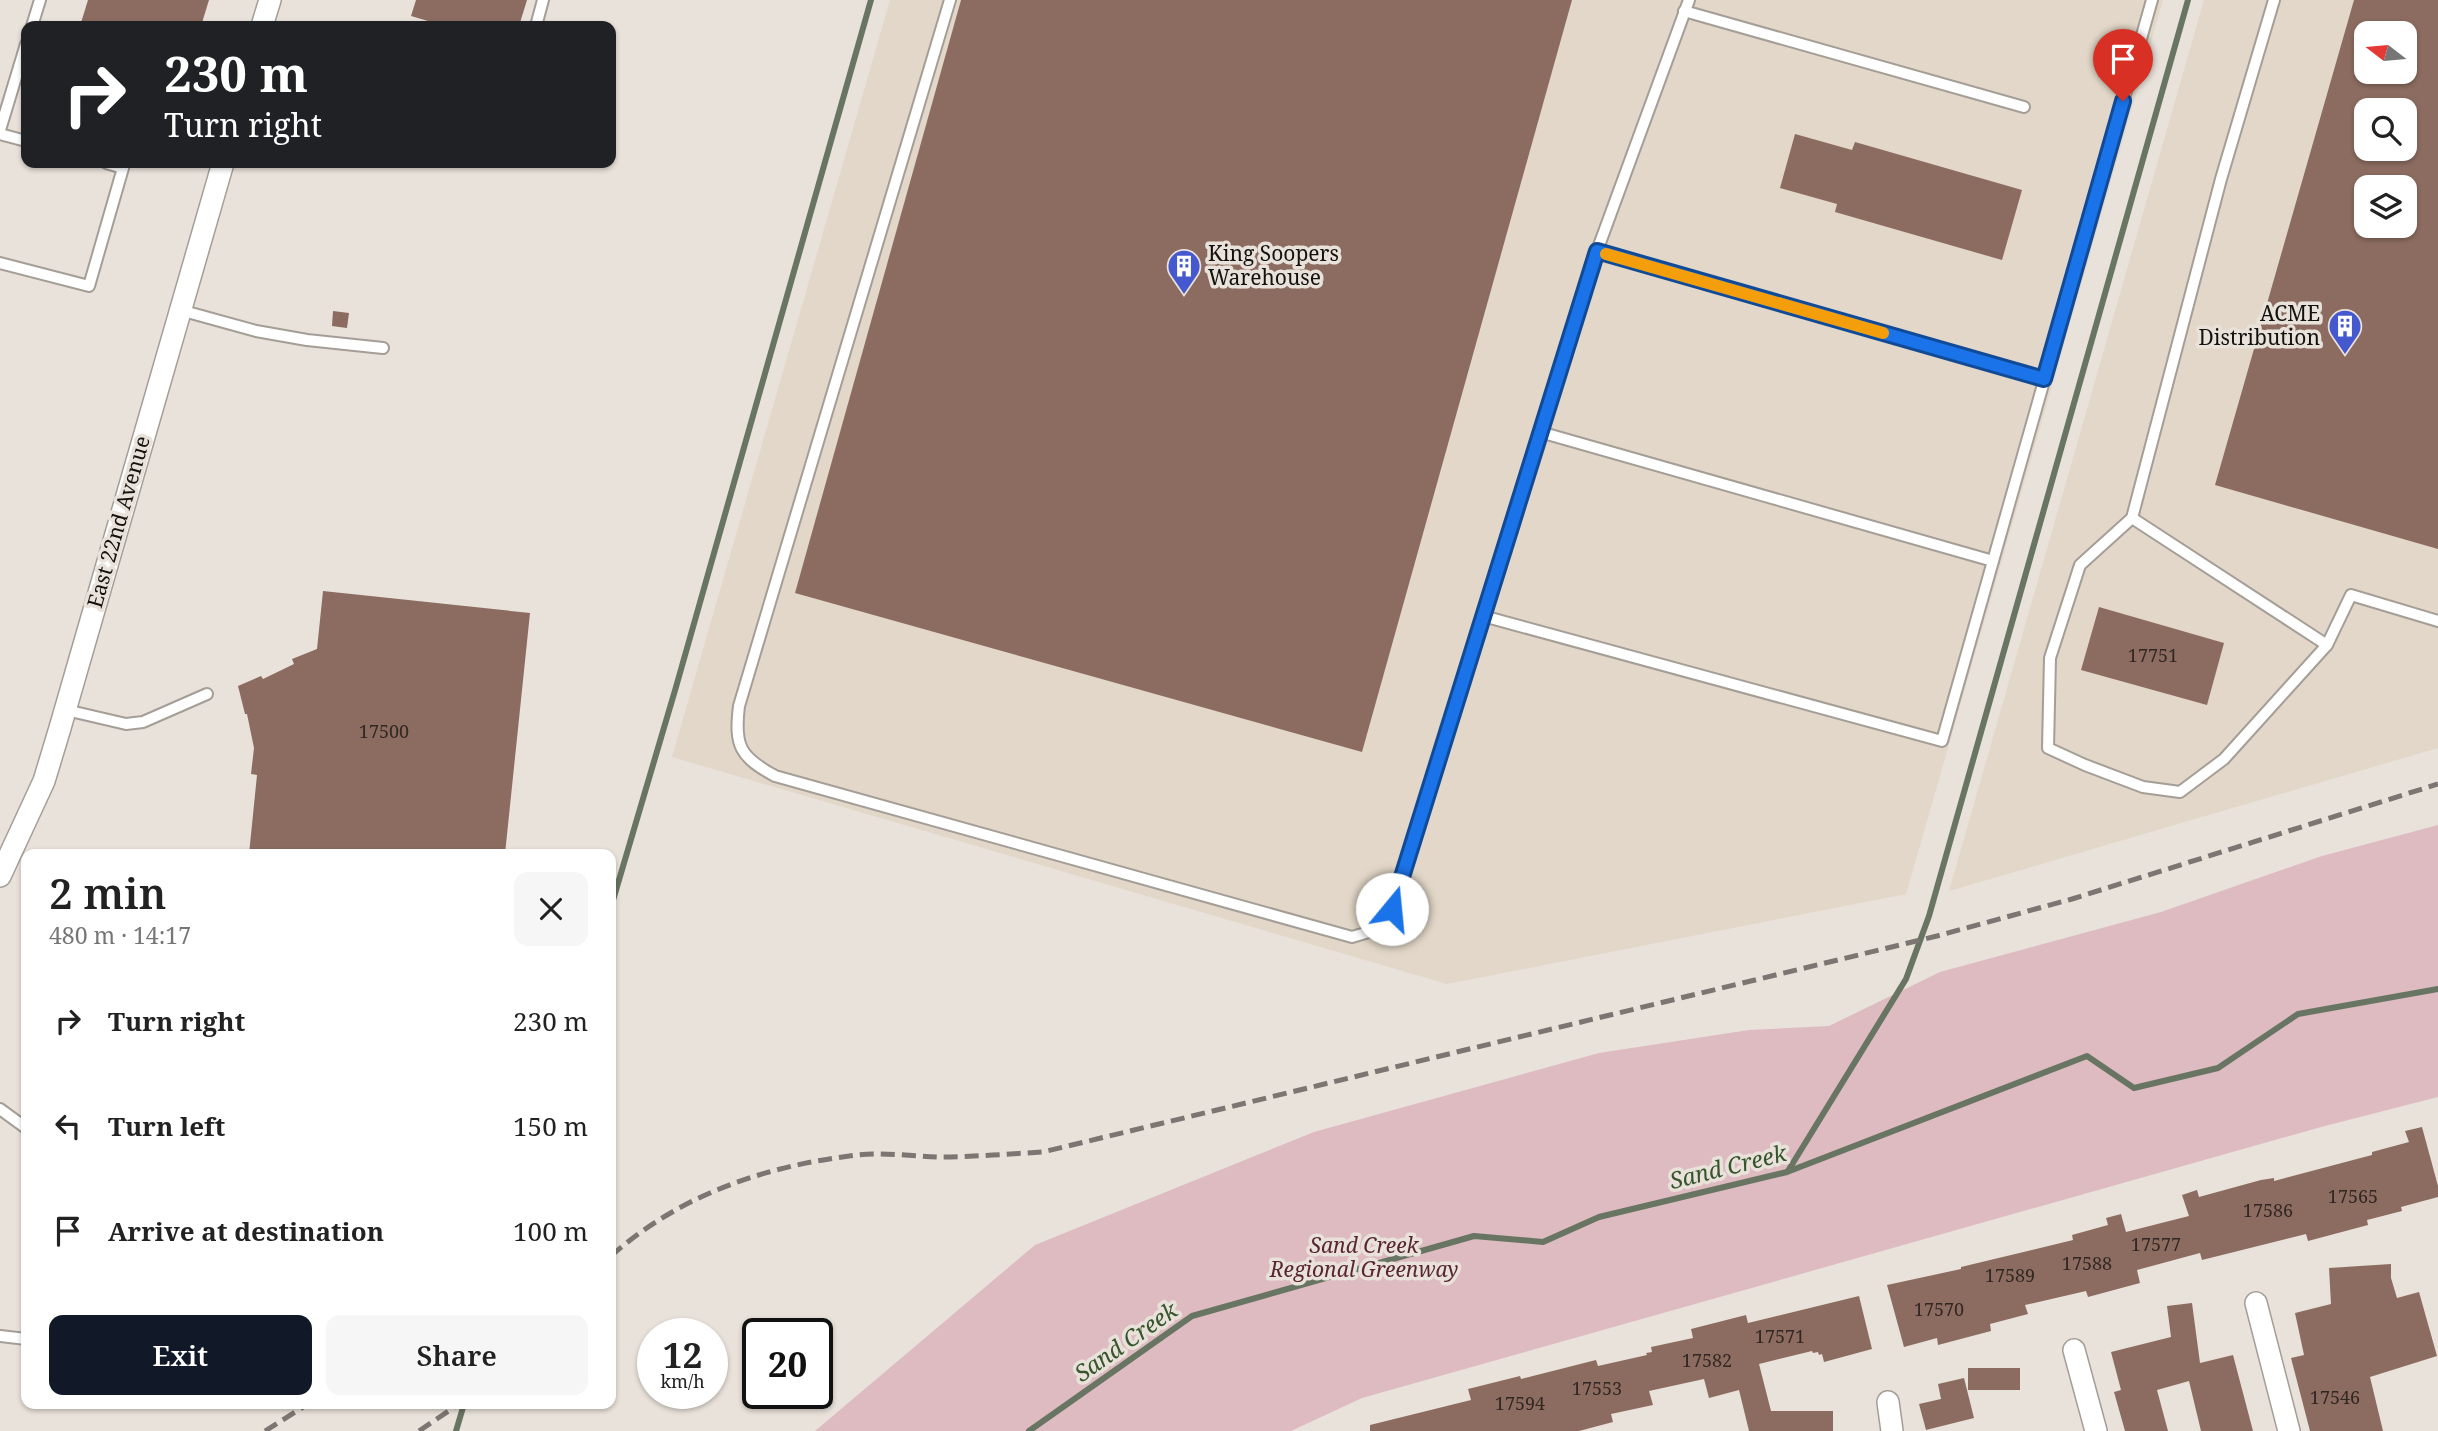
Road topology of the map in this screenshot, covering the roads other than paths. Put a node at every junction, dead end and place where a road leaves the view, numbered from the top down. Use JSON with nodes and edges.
{"nodes":[{"id":1,"x":40,"y":0,"type":"edge"},
{"id":2,"x":270,"y":0,"type":"edge"},
{"id":3,"x":543,"y":0,"type":"edge"},
{"id":4,"x":950,"y":0,"type":"edge"},
{"id":5,"x":2152,"y":0,"type":"edge"},
{"id":6,"x":2274,"y":0,"type":"edge"},
{"id":7,"x":1687,"y":5,"type":"edge"},
{"id":8,"x":34,"y":21,"type":"edge"},
{"id":9,"x":264,"y":21,"type":"edge"},
{"id":10,"x":537,"y":21,"type":"edge"},
{"id":11,"x":21,"y":61,"type":"edge"},
{"id":12,"x":2024,"y":107,"type":"dead end"},
{"id":13,"x":0,"y":132,"type":"edge"},
{"id":14,"x":21,"y":139,"type":"edge"},
{"id":15,"x":123,"y":168,"type":"edge"},
{"id":16,"x":222,"y":168,"type":"edge"},
{"id":17,"x":1597,"y":251,"type":"junction"},
{"id":18,"x":0,"y":263,"type":"edge"},
{"id":19,"x":180,"y":310,"type":"junction"},
{"id":20,"x":383,"y":348,"type":"dead end"},
{"id":21,"x":2044,"y":379,"type":"junction"},
{"id":22,"x":1540,"y":432,"type":"junction"},
{"id":23,"x":2132,"y":518,"type":"junction"},
{"id":24,"x":1993,"y":561,"type":"junction"},
{"id":25,"x":1483,"y":616,"type":"junction"},
{"id":26,"x":2438,"y":621,"type":"edge"},
{"id":27,"x":2327,"y":645,"type":"junction"},
{"id":28,"x":207,"y":694,"type":"dead end"},
{"id":29,"x":66,"y":710,"type":"junction"},
{"id":30,"x":1,"y":871,"type":"edge"},
{"id":31,"x":0,"y":1109,"type":"edge"},
{"id":32,"x":21,"y":1124,"type":"edge"},
{"id":33,"x":2256,"y":1303,"type":"dead end"},
{"id":34,"x":0,"y":1336,"type":"edge"},
{"id":35,"x":21,"y":1338,"type":"edge"},
{"id":36,"x":2074,"y":1350,"type":"dead end"},
{"id":37,"x":1888,"y":1402,"type":"dead end"},
{"id":38,"x":1892,"y":1431,"type":"edge"},
{"id":39,"x":2096,"y":1431,"type":"edge"},
{"id":40,"x":2289,"y":1431,"type":"edge"}],
"edges":[{"from":1,"to":8,"type":"lane"},
{"from":2,"to":9,"type":"street"},
{"from":3,"to":10,"type":"lane"},
{"from":4,"to":25,"type":"lane"},
{"from":5,"to":21,"type":"lane"},
{"from":6,"to":23,"type":"lane"},
{"from":7,"to":12,"type":"lane"},
{"from":7,"to":17,"type":"lane"},
{"from":11,"to":13,"type":"lane"},
{"from":13,"to":14,"type":"lane"},
{"from":15,"to":18,"type":"lane"},
{"from":16,"to":19,"type":"street","name":"East 22nd Avenue"},
{"from":17,"to":21,"type":"lane"},
{"from":17,"to":22,"type":"lane"},
{"from":19,"to":20,"type":"lane"},
{"from":19,"to":29,"type":"street","name":"East 22nd Avenue"},
{"from":21,"to":24,"type":"lane"},
{"from":22,"to":24,"type":"lane"},
{"from":22,"to":25,"type":"lane"},
{"from":23,"to":27,"type":"lane"},
{"from":23,"to":27,"type":"lane"},
{"from":24,"to":25,"type":"lane"},
{"from":26,"to":27,"type":"lane"},
{"from":28,"to":29,"type":"lane"},
{"from":29,"to":30,"type":"street","name":"East 22nd Avenue"},
{"from":31,"to":32,"type":"lane"},
{"from":33,"to":40,"type":"street"},
{"from":34,"to":35,"type":"lane"},
{"from":36,"to":39,"type":"street"},
{"from":37,"to":38,"type":"street"}]}
